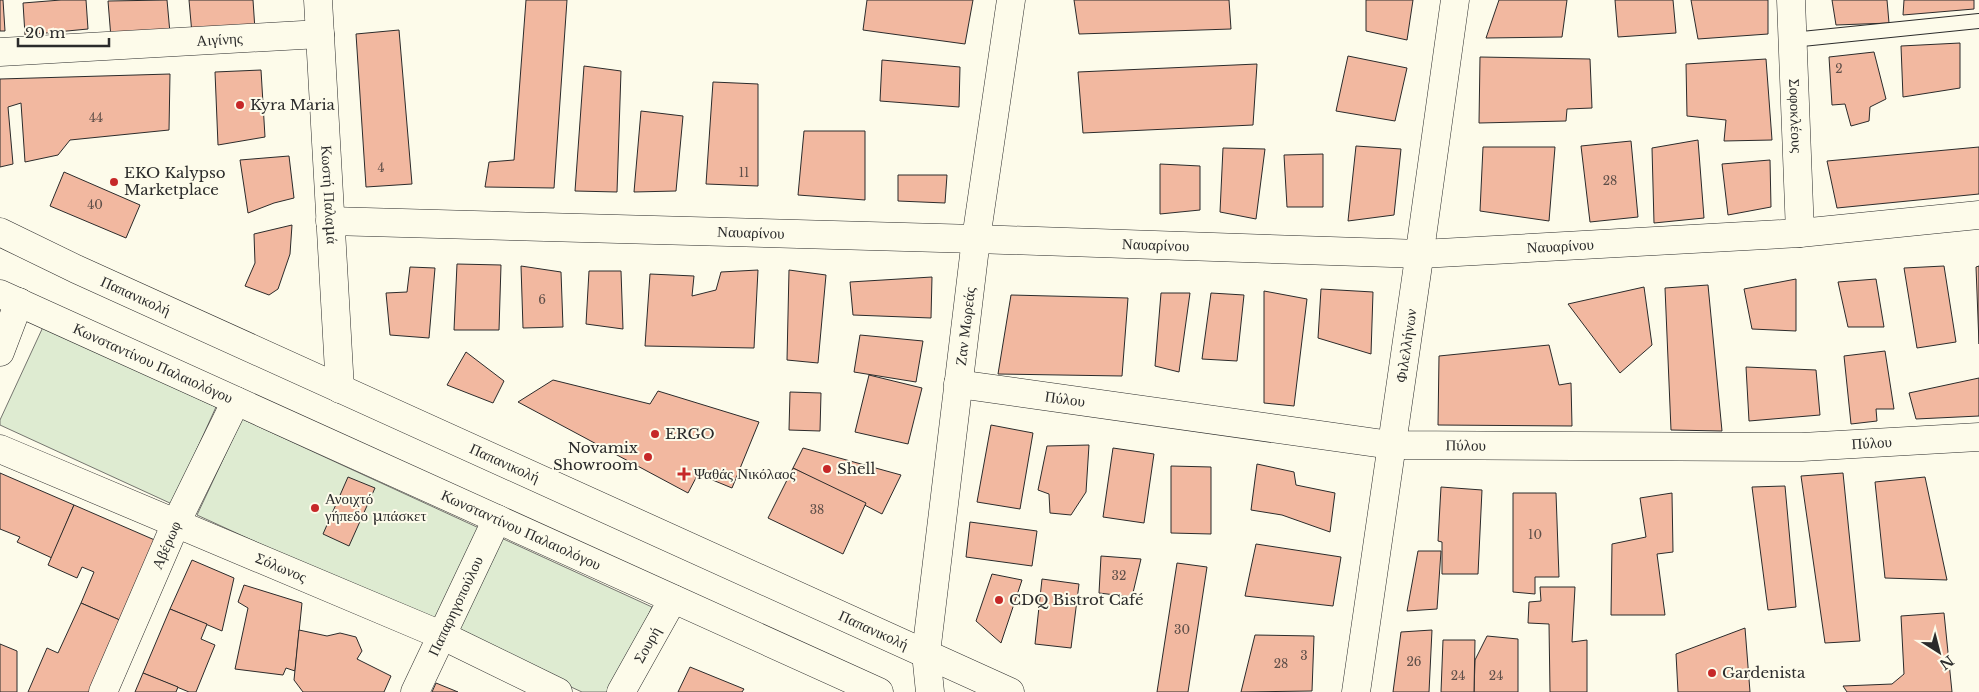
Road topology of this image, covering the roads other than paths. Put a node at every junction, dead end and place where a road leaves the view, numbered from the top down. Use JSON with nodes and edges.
{"nodes":[{"id":1,"x":318,"y":0,"type":"edge"},
{"id":2,"x":1011,"y":0,"type":"edge"},
{"id":3,"x":1455,"y":0,"type":"edge"},
{"id":4,"x":1791,"y":0,"type":"edge"},
{"id":5,"x":1979,"y":21,"type":"edge"},
{"id":6,"x":320,"y":34,"type":"junction"},
{"id":7,"x":1792,"y":40,"type":"junction"},
{"id":8,"x":0,"y":52,"type":"edge"},
{"id":9,"x":1979,"y":216,"type":"edge"},
{"id":10,"x":330,"y":221,"type":"junction"},
{"id":11,"x":0,"y":232,"type":"edge"},
{"id":12,"x":1800,"y":233,"type":"junction"},
{"id":13,"x":976,"y":239,"type":"junction"},
{"id":14,"x":1421,"y":254,"type":"junction"},
{"id":15,"x":10,"y":298,"type":"edge"},
{"id":16,"x":0,"y":352,"type":"edge"},
{"id":17,"x":958,"y":384,"type":"junction"},
{"id":18,"x":340,"y":389,"type":"junction"},
{"id":19,"x":236,"y":401,"type":"junction"},
{"id":20,"x":1979,"y":437,"type":"edge"},
{"id":21,"x":1391,"y":446,"type":"junction"},
{"id":22,"x":0,"y":449,"type":"edge"},
{"id":23,"x":497,"y":519,"type":"junction"},
{"id":24,"x":176,"y":523,"type":"junction"},
{"id":25,"x":673,"y":599,"type":"junction"},
{"id":26,"x":441,"y":635,"type":"junction"},
{"id":27,"x":926,"y":653,"type":"junction"},
{"id":28,"x":103,"y":692,"type":"edge"},
{"id":29,"x":415,"y":692,"type":"edge"},
{"id":30,"x":558,"y":692,"type":"edge"},
{"id":31,"x":621,"y":692,"type":"edge"},
{"id":32,"x":878,"y":692,"type":"edge"},
{"id":33,"x":930,"y":692,"type":"edge"},
{"id":34,"x":1010,"y":692,"type":"edge"},
{"id":35,"x":1356,"y":692,"type":"edge"}],
"edges":[{"from":1,"to":6,"type":"street","name":"Κωστή Παλαμά"},
{"from":2,"to":13,"type":"street","name":"Ζαν Μωρεάς"},
{"from":3,"to":14,"type":"street","name":"Φιλελλήνων"},
{"from":4,"to":7,"type":"street","name":"Σοφοκλέους"},
{"from":5,"to":7,"type":"lane"},
{"from":6,"to":8,"type":"street","name":"Αιγίνης"},
{"from":6,"to":10,"type":"street","name":"Κωστή Παλαμά"},
{"from":7,"to":12,"type":"street","name":"Σοφοκλέους"},
{"from":9,"to":12,"type":"street","name":"Ναυαρίνου"},
{"from":10,"to":13,"type":"street","name":"Ναυαρίνου"},
{"from":10,"to":18,"type":"street","name":"Κωστή Παλαμά"},
{"from":11,"to":18,"type":"street","name":"Παπανικολή"},
{"from":12,"to":14,"type":"street","name":"Ναυαρίνου"},
{"from":13,"to":14,"type":"street","name":"Ναυαρίνου"},
{"from":13,"to":17,"type":"street","name":"Ζαν Μωρεάς"},
{"from":14,"to":21,"type":"street","name":"Φιλελλήνων"},
{"from":15,"to":16,"type":"street"},
{"from":15,"to":19,"type":"street","name":"Κωνσταντίνου Παλαιολόγου"},
{"from":17,"to":21,"type":"street","name":"Πύλου"},
{"from":17,"to":27,"type":"street","name":"Ζαν Μωρεάς"},
{"from":18,"to":27,"type":"street","name":"Παπανικολή"},
{"from":19,"to":23,"type":"street","name":"Κωνσταντίνου Παλαιολόγου"},
{"from":19,"to":24,"type":"street","name":"Αβέρωφ"},
{"from":20,"to":21,"type":"street","name":"Πύλου"},
{"from":21,"to":35,"type":"street","name":"Φιλελλήνων"},
{"from":22,"to":24,"type":"street","name":"Σόλωνος"},
{"from":23,"to":25,"type":"street","name":"Κωνσταντίνου Παλαιολόγου"},
{"from":23,"to":26,"type":"street","name":"Παπαρηγοπούλου"},
{"from":24,"to":26,"type":"street","name":"Σόλωνος"},
{"from":24,"to":28,"type":"street","name":"Αβέρωφ"},
{"from":25,"to":31,"type":"street","name":"Σουρή"},
{"from":25,"to":32,"type":"street","name":"Κωνσταντίνου Παλαιολόγου"},
{"from":26,"to":29,"type":"street","name":"Παπαρηγοπούλου"},
{"from":26,"to":30,"type":"street","name":"Σόλωνος"},
{"from":27,"to":33,"type":"street","name":"Ζαν Μωρεάς"},
{"from":27,"to":34,"type":"street","name":"Παπανικολή"}]}
